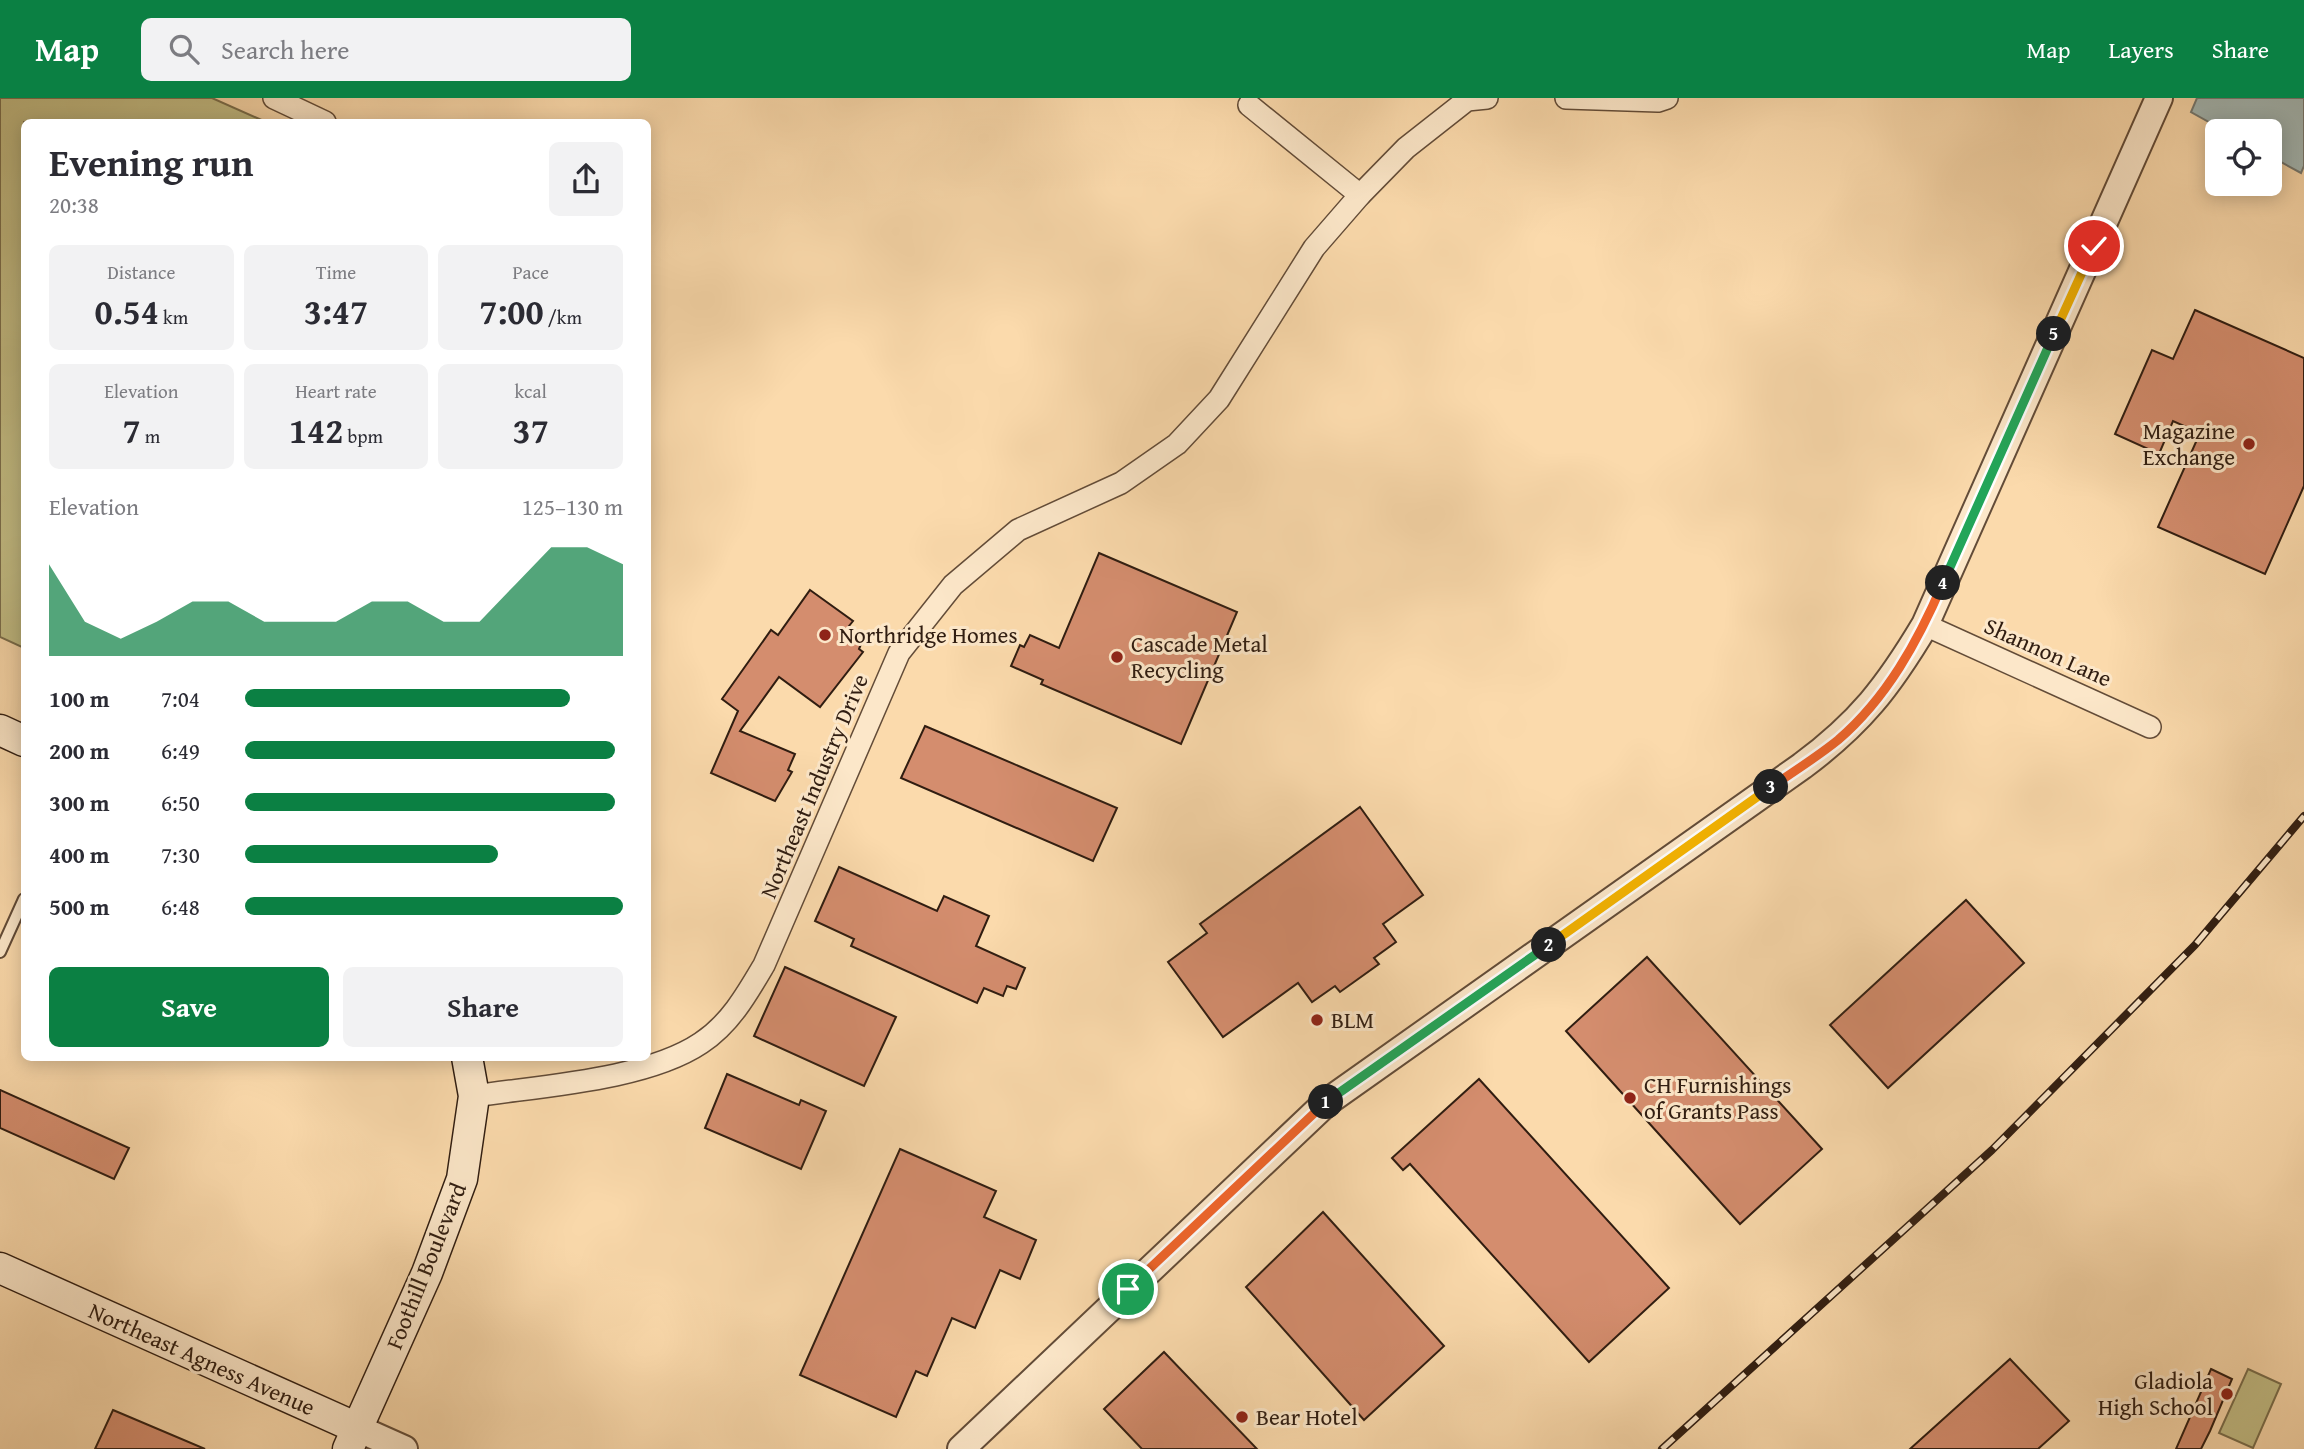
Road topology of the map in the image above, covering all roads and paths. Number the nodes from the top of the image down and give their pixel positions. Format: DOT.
graph roads {
  1 [pos="274,98"];
  2 [pos="1487,98"];
  3 [pos="1566,98"];
  4 [pos="1667,98"];
  5 [pos="2159,98"];
  6 [pos="1248,105"];
  7 [pos="319,119"];
  8 [pos="1360,195"];
  9 [pos="1925,625"];
  10 [pos="2150,727"];
  11 [pos="0,730"];
  12 [pos="21,740"];
  13 [pos="21,906"];
  14 [pos="0,952"];
  15 [pos="468,1061"];
  16 [pos="474,1096"];
  17 [pos="0,1268"];
  18 [pos="353,1439"];
  19 [pos="404,1449"];
  20 [pos="961,1449"];
  1 -- 7 [label="street"];
  2 -- 8 [label="street, Northeast Industry Drive"];
  3 -- 4 [label="street"];
  5 -- 9 [label="street"];
  6 -- 8 [label="street"];
  8 -- 16 [label="street, Northeast Industry Drive"];
  9 -- 10 [label="street, Shannon Lane"];
  9 -- 20 [label="street"];
  11 -- 12 [label="main road"];
  13 -- 14 [label="lane"];
  15 -- 16 [label="main road, Foothill Boulevard"];
  16 -- 18 [label="main road, Foothill Boulevard"];
  17 -- 18 [label="main road, Northeast Agness Avenue"];
  18 -- 19 [label="street, Northeast Agness Avenue"];
}
